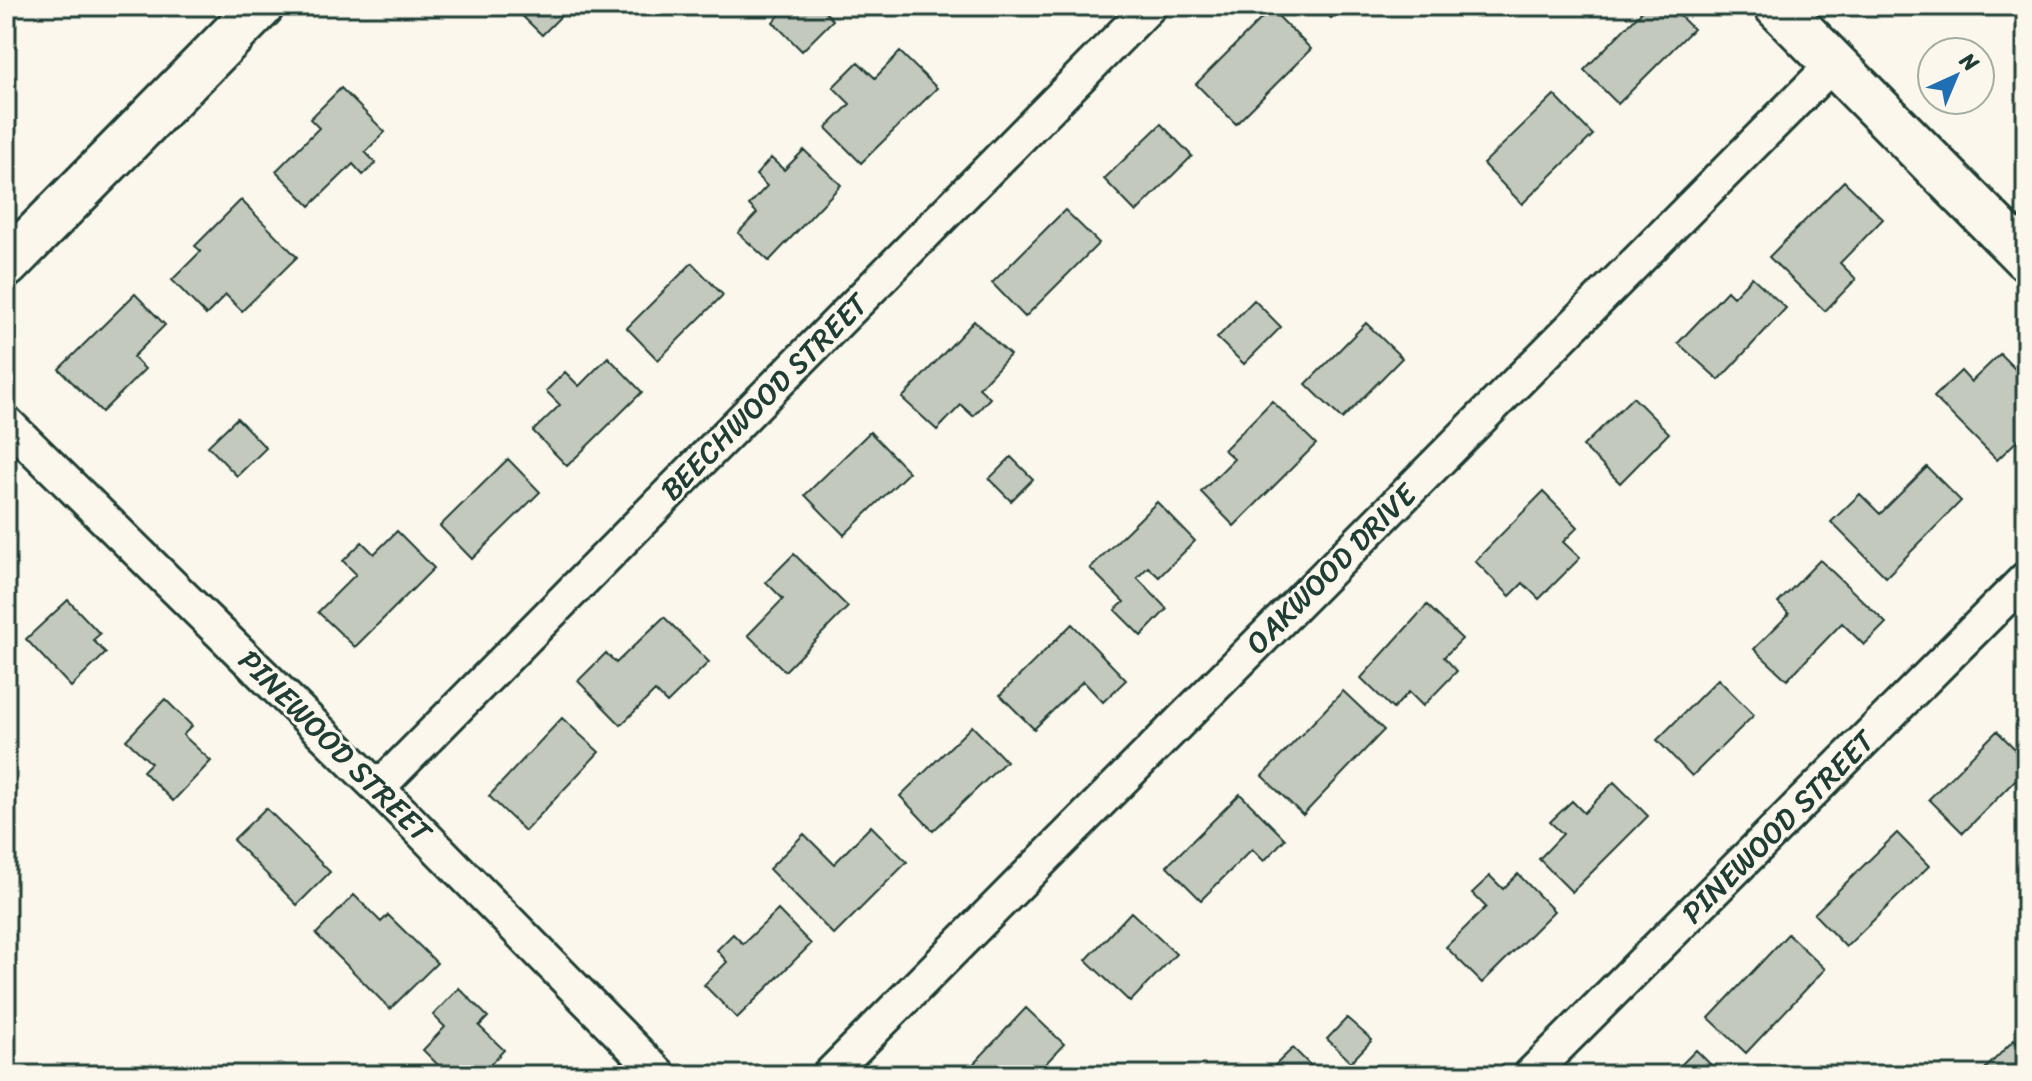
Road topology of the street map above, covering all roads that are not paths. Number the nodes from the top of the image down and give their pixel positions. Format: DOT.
graph roads {
  1 [pos="261,6"];
  2 [pos="1150,6"];
  3 [pos="1777,6"];
  4 [pos="1833,64"];
  5 [pos="2026,258"];
  6 [pos="6,265"];
  7 [pos="6,422"];
  8 [pos="2026,578"];
  9 [pos="378,788"];
  10 [pos="660,1075"];
  11 [pos="829,1075"];
  12 [pos="1530,1075"];
  1 -- 6 [label="main road"];
  2 -- 9 [label="street, BEECHWOOD STREET"];
  3 -- 4 [label="main road"];
  4 -- 5 [label="main road"];
  4 -- 11 [label="street, OAKWOOD DRIVE"];
  7 -- 9 [label="street, PINEWOOD STREET"];
  8 -- 12 [label="street, PINEWOOD STREET"];
  9 -- 10 [label="street, PINEWOOD STREET"];
}
